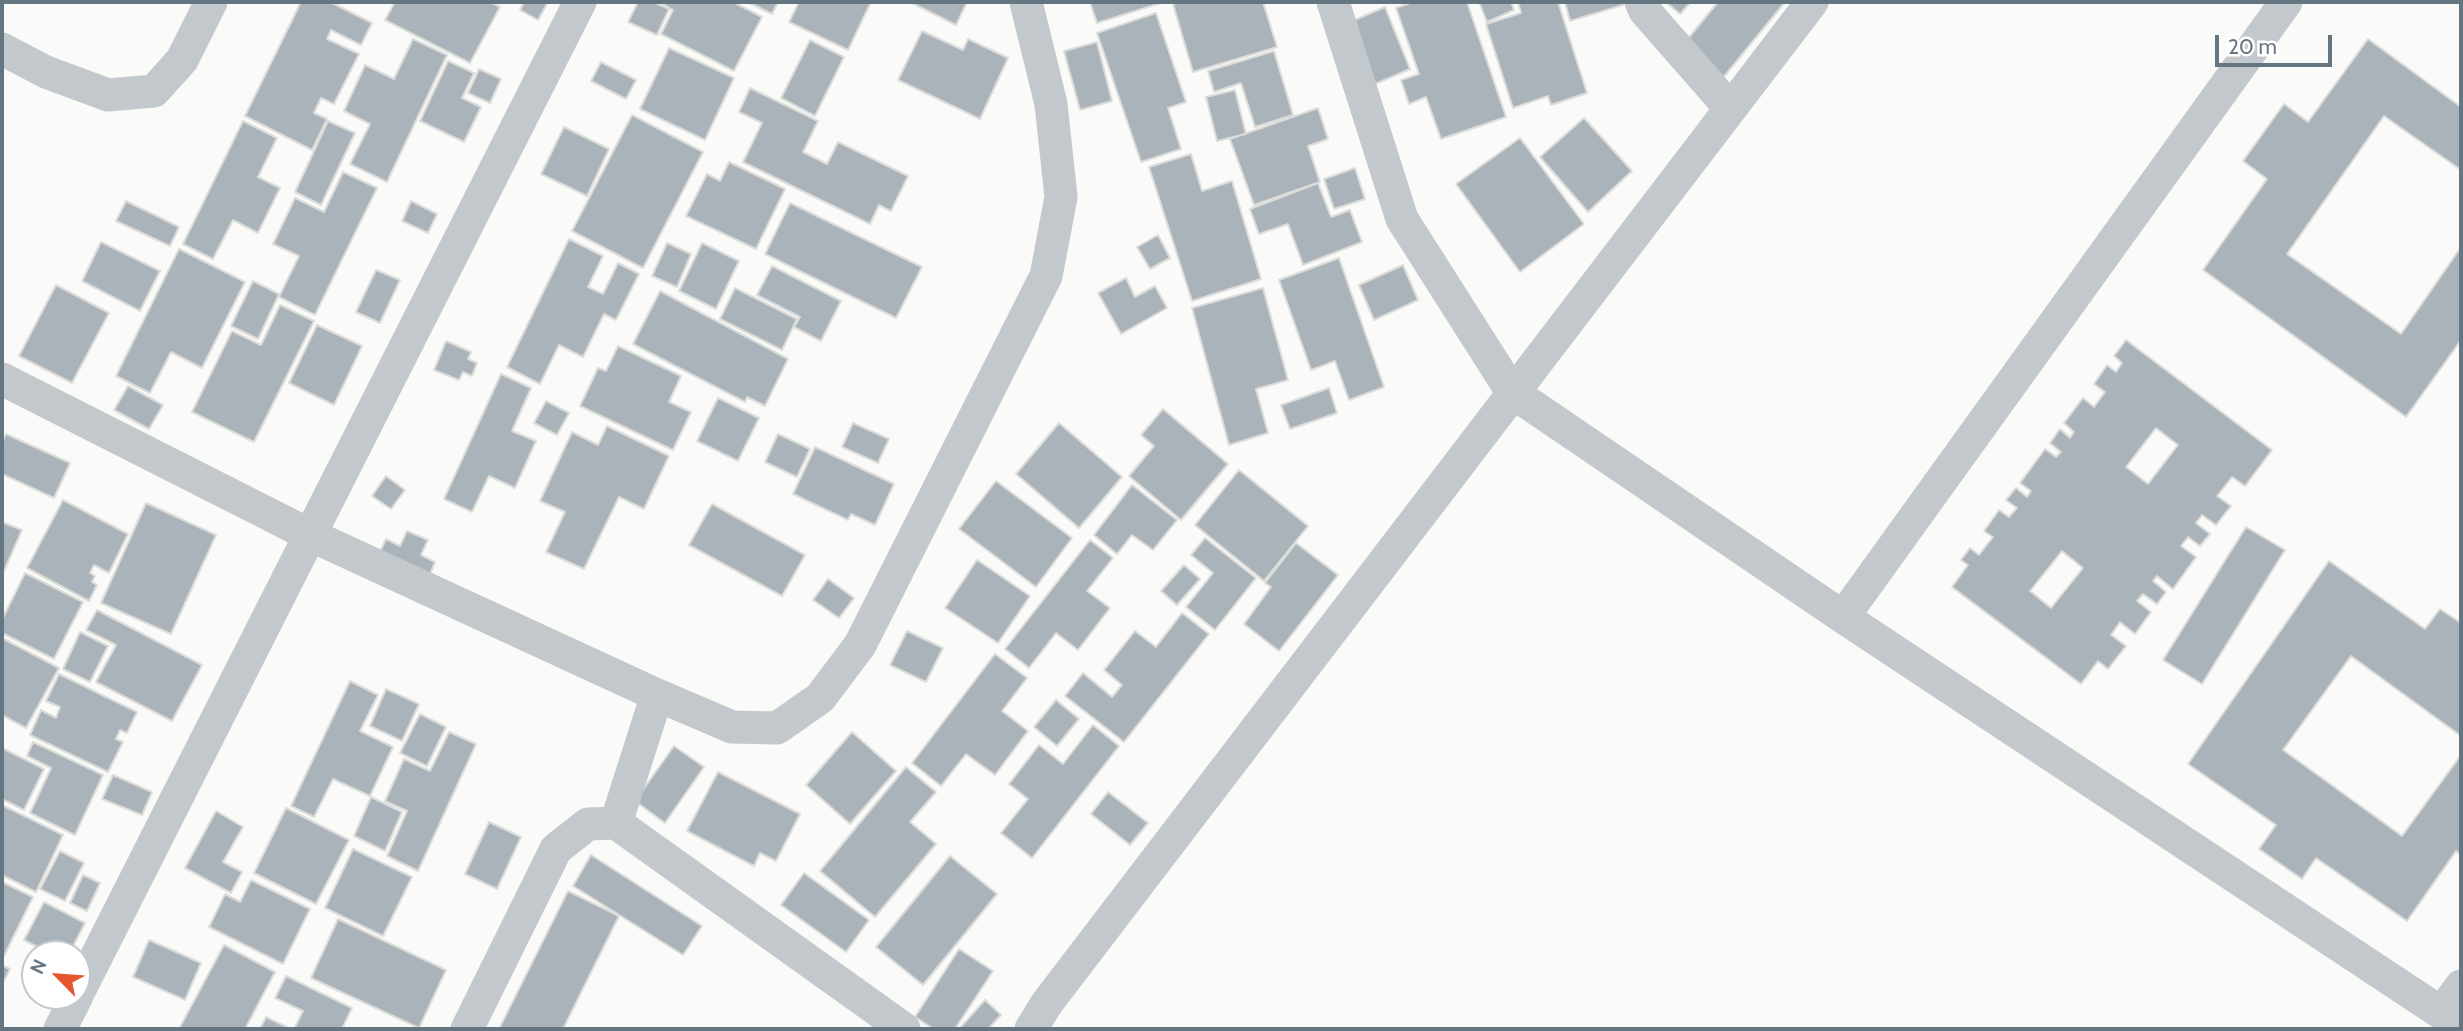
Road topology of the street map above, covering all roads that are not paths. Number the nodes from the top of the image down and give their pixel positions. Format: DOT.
graph roads {
  1 [pos="211,2"];
  2 [pos="580,2"];
  3 [pos="1026,2"];
  4 [pos="1333,2"];
  5 [pos="1641,2"];
  6 [pos="1812,2"];
  7 [pos="2286,2"];
  8 [pos="2,49"];
  9 [pos="1730,108"];
  10 [pos="2,380"];
  11 [pos="1512,393"];
  12 [pos="308,534"];
  13 [pos="1843,617"];
  14 [pos="657,695"];
  15 [pos="616,823"];
  16 [pos="91,968"];
  17 [pos="2461,986"];
  18 [pos="70,1010"];
  19 [pos="2451,1019"];
  20 [pos="60,1029"];
  21 [pos="467,1029"];
  22 [pos="904,1029"];
  23 [pos="1031,1029"];
  1 -- 8 [label="street"];
  2 -- 12 [label="street"];
  3 -- 14 [label="street"];
  4 -- 11 [label="street"];
  5 -- 9 [label="street"];
  6 -- 9 [label="street"];
  7 -- 13 [label="street"];
  9 -- 11 [label="street"];
  10 -- 12 [label="street"];
  11 -- 13 [label="street"];
  11 -- 23 [label="street"];
  12 -- 14 [label="street"];
  12 -- 16 [label="street"];
  13 -- 19 [label="street"];
  14 -- 15 [label="street"];
  15 -- 21 [label="street"];
  15 -- 22 [label="street"];
  17 -- 19 [label="street"];
  18 -- 20 [label="street"];
}
